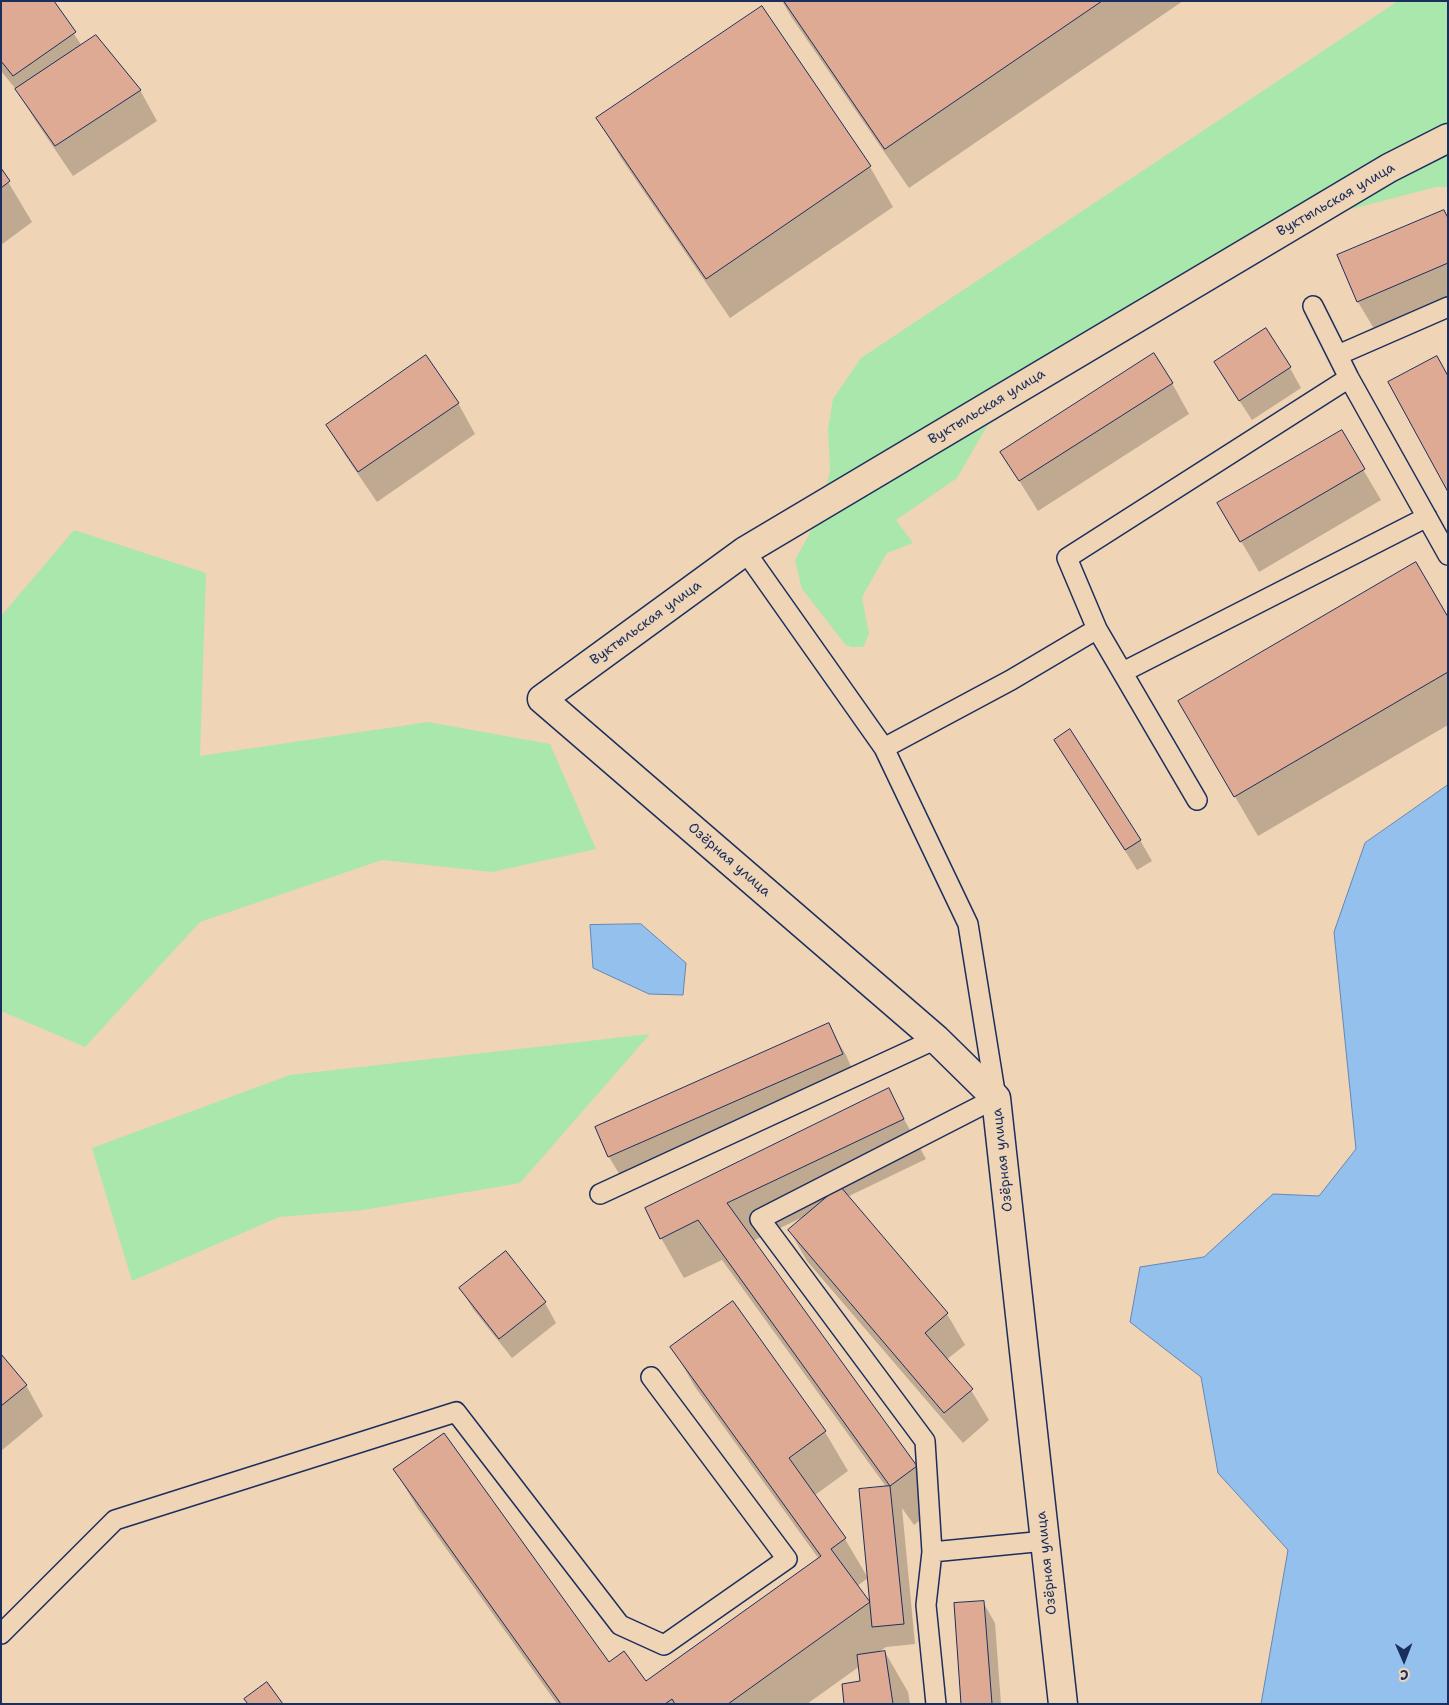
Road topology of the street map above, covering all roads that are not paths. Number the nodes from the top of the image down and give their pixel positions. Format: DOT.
graph roads {
  1 [pos="1448,138"];
  2 [pos="1313,306"];
  3 [pos="1448,307"];
  4 [pos="1338,355"];
  5 [pos="1349,378"];
  6 [pos="1427,517"];
  7 [pos="745,551"];
  8 [pos="1448,555"];
  9 [pos="1097,629"];
  10 [pos="1123,672"];
  11 [pos="542,699"];
  12 [pos="884,748"];
  13 [pos="1197,800"];
  14 [pos="936,1039"];
  15 [pos="996,1098"];
  16 [pos="600,1194"];
  17 [pos="651,1377"];
  18 [pos="1045,1541"];
  19 [pos="932,1552"];
  20 [pos="1,1634"];
  21 [pos="936,1704"];
  22 [pos="1063,1704"];
  1 -- 7 [label="street, Вуктыльская улица"];
  2 -- 4 [label="lane"];
  3 -- 4 [label="lane"];
  4 -- 5 [label="lane"];
  5 -- 6 [label="lane"];
  5 -- 9 [label="lane"];
  6 -- 8 [label="lane"];
  6 -- 10 [label="lane"];
  7 -- 11 [label="street, Вуктыльская улица"];
  7 -- 12 [label="lane"];
  9 -- 10 [label="lane"];
  9 -- 12 [label="lane"];
  10 -- 13 [label="lane"];
  11 -- 14 [label="street, Озёрная улица"];
  12 -- 15 [label="lane"];
  14 -- 15 [label="street, Озёрная улица"];
  14 -- 16 [label="lane"];
  15 -- 18 [label="street, Озёрная улица"];
  15 -- 19 [label="lane"];
  17 -- 20 [label="lane"];
  18 -- 19 [label="lane"];
  18 -- 22 [label="street, Озёрная улица"];
  19 -- 21 [label="lane"];
}
